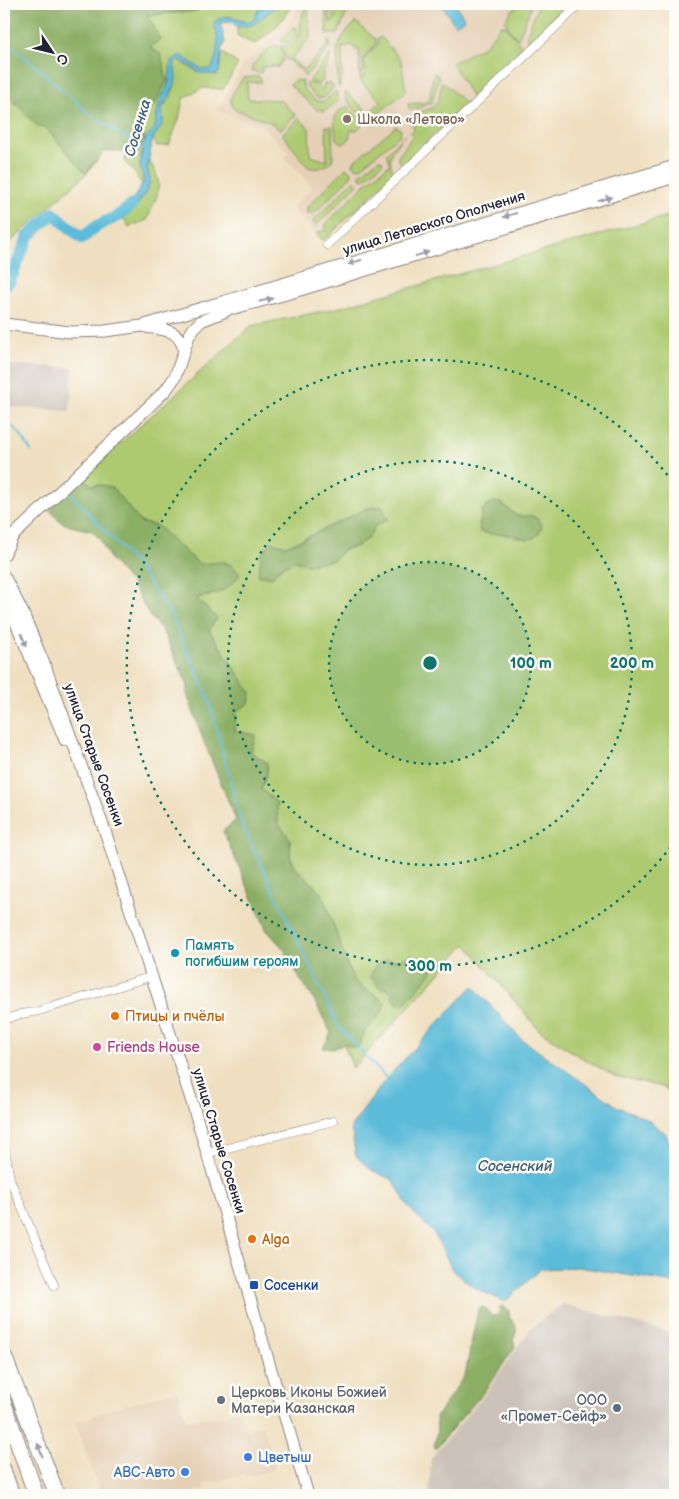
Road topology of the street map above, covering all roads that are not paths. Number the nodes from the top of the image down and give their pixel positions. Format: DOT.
graph roads {
  1 [pos="580,4"];
  2 [pos="675,159"];
  3 [pos="675,166"];
  4 [pos="675,177"];
  5 [pos="637,178"];
  6 [pos="675,181"];
  7 [pos="656,183"];
  8 [pos="327,245"];
  9 [pos="200,308"];
  10 [pos="235,308"];
  11 [pos="4,324"];
  12 [pos="142,326"];
  13 [pos="184,352"];
  14 [pos="8,539"];
  15 [pos="4,555"];
  16 [pos="4,568"];
  17 [pos="5,578"];
  18 [pos="4,594"];
  19 [pos="150,977"];
  20 [pos="4,1020"];
  21 [pos="333,1120"];
  22 [pos="4,1144"];
  23 [pos="208,1154"];
  24 [pos="54,1285"];
  25 [pos="4,1356"];
  26 [pos="4,1404"];
  27 [pos="4,1467"];
  28 [pos="14,1495"];
  29 [pos="36,1495"];
  30 [pos="57,1495"];
  31 [pos="302,1495"];
  32 [pos="308,1495"];
  1 -- 8 [label="street"];
  2 -- 5 [label="main road"];
  3 -- 5 [label="main road, улица Летовского Ополчения"];
  4 -- 7 [label="main road, улица Летовского Ополчения"];
  5 -- 9 [label="main road, улица Летовского Ополчения, one-way"];
  6 -- 7 [label="main road"];
  10 -- 7 [label="main road, улица Летовского Ополчения, one-way"];
  9 -- 10 [label="main road, улица Летовского Ополчения"];
  9 -- 12 [label="main road, улица Летовского Ополчения"];
  10 -- 13 [label="main road"];
  11 -- 12 [label="main road, улица Летовского Ополчения"];
  12 -- 13 [label="main road"];
  13 -- 14 [label="main road"];
  14 -- 15 [label="main road"];
  16 -- 17 [label="main road, улица Старые Сосенки"];
  17 -- 19 [label="main road, улица Старые Сосенки"];
  18 -- 19 [label="main road, улица Старые Сосенки, one-way"];
  19 -- 20 [label="street"];
  19 -- 23 [label="main road, улица Старые Сосенки"];
  19 -- 31 [label="main road, улица Старые Сосенки"];
  21 -- 23 [label="street"];
  22 -- 24 [label="street"];
  23 -- 32 [label="main road, улица Старые Сосенки"];
  30 -- 25 [label="highway, one-way"];
  26 -- 29 [label="highway"];
  27 -- 28 [label="main road"];
}
